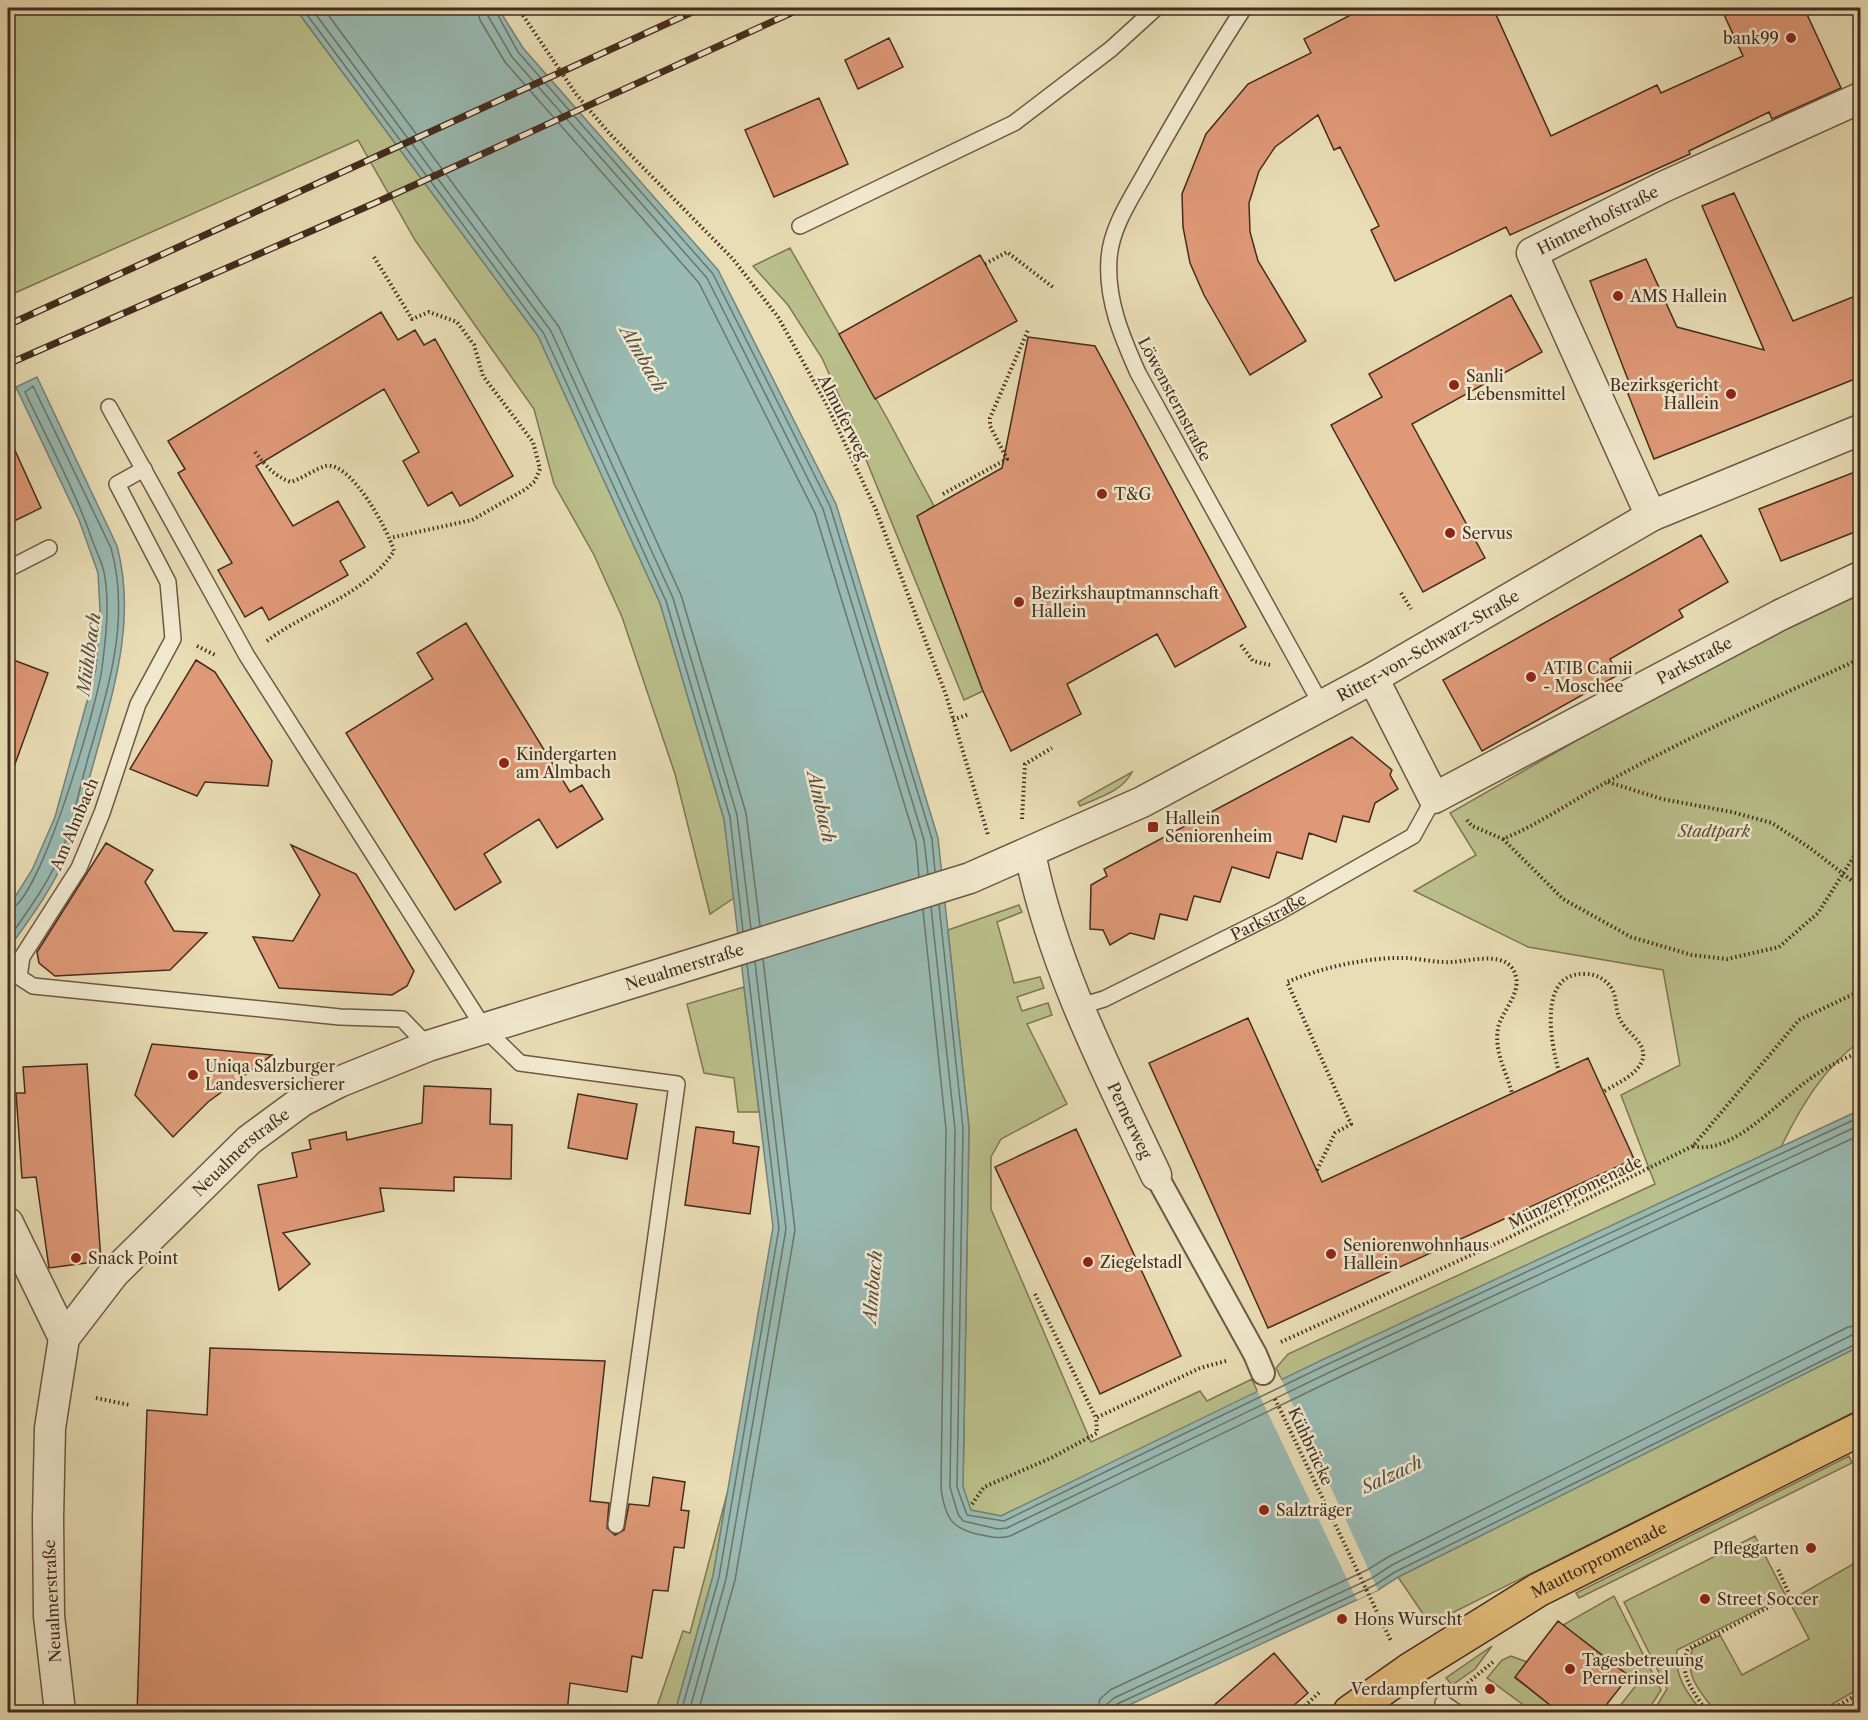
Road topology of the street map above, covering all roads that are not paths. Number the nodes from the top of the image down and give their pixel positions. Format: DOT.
graph roads {
  1 [pos="1156,8"];
  2 [pos="1244,8"];
  3 [pos="1860,98"];
  4 [pos="800,226"];
  5 [pos="109,406"];
  6 [pos="1860,430"];
  7 [pos="144,469"];
  8 [pos="1651,516"];
  9 [pos="49,548"];
  10 [pos="8,569"];
  11 [pos="1860,577"];
  12 [pos="1373,678"];
  13 [pos="1321,704"];
  14 [pos="1442,794"];
  15 [pos="1027,839"];
  16 [pos="997,867"];
  17 [pos="1077,1007"];
  18 [pos="484,1028"];
  19 [pos="428,1046"];
  20 [pos="1156,1175"];
  21 [pos="8,1223"];
  22 [pos="64,1338"];
  23 [pos="1259,1364"];
  24 [pos="1860,1430"];
  25 [pos="616,1525"];
  26 [pos="60,1713"];
  27 [pos="1350,1713"];
  1 -- 4 [label="lane"];
  2 -- 13 [label="lane, Löwensternstraße"];
  3 -- 8 [label="street, Hintnerhofstraße"];
  5 -- 7 [label="lane"];
  6 -- 8 [label="street, Ritter-von-Schwarz-Straße"];
  7 -- 18 [label="lane"];
  7 -- 19 [label="lane, Am Almbach"];
  8 -- 12 [label="street, Ritter-von-Schwarz-Straße"];
  9 -- 10 [label="lane"];
  11 -- 14 [label="street, Parkstraße"];
  12 -- 13 [label="street, Ritter-von-Schwarz-Straße"];
  12 -- 14 [label="street"];
  13 -- 15 [label="street, Ritter-von-Schwarz-Straße"];
  14 -- 17 [label="lane, Parkstraße"];
  15 -- 16 [label="street, Ritter-von-Schwarz-Straße"];
  15 -- 17 [label="street, Pernerweg"];
  16 -- 18 [label="street, Neualmerstraße"];
  17 -- 20 [label="street, Pernerweg"];
  18 -- 19 [label="street, Neualmerstraße"];
  18 -- 25 [label="lane"];
  19 -- 22 [label="street, Neualmerstraße"];
  20 -- 23 [label="street, Pernerweg"];
  21 -- 22 [label="street"];
  22 -- 26 [label="street, Neualmerstraße"];
  24 -- 27 [label="main road, Mauttorpromenade"];
}
